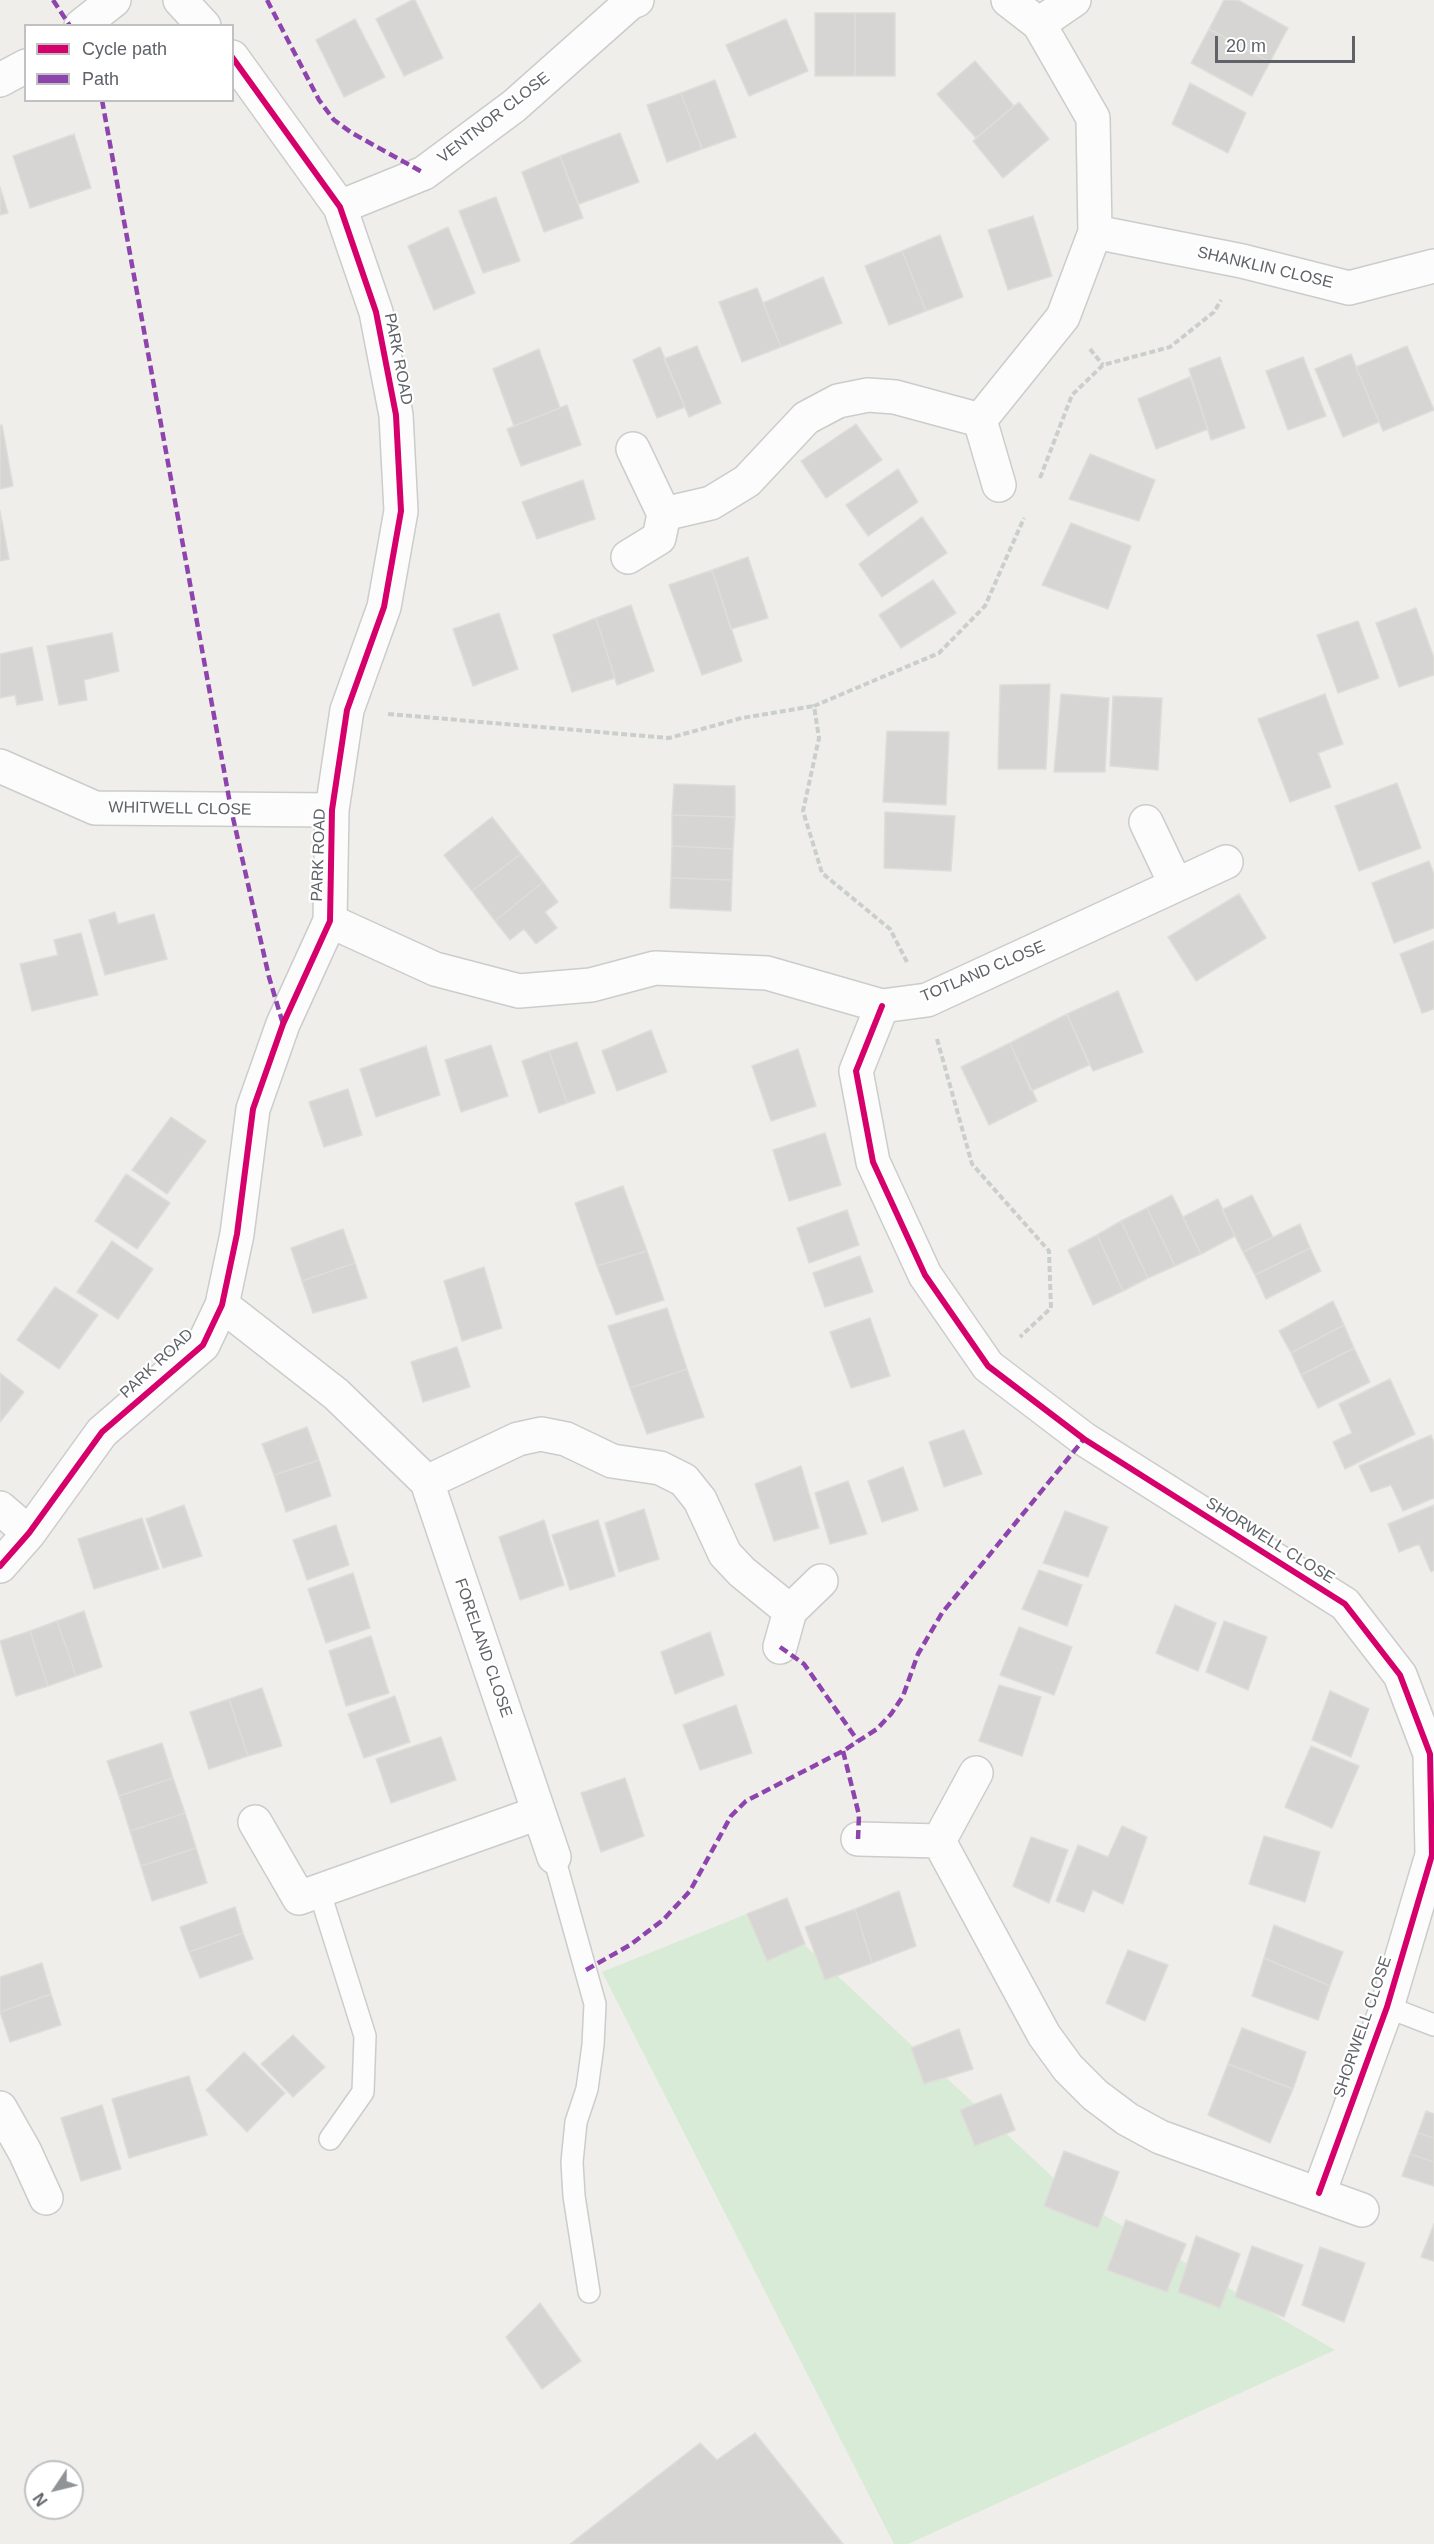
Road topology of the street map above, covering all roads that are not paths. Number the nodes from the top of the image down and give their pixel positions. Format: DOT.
graph roads {
  1 [pos="114,0"];
  2 [pos="180,0"];
  3 [pos="1008,0"];
  4 [pos="1074,0"];
  5 [pos="632,1"];
  6 [pos="84,24"];
  7 [pos="202,24"];
  8 [pos="1039,24"];
  9 [pos="234,60"];
  10 [pos="24,67"];
  11 [pos="0,80"];
  12 [pos="340,207"];
  13 [pos="1095,232"];
  14 [pos="1434,266"];
  15 [pos="980,420"];
  16 [pos="633,449"];
  17 [pos="999,485"];
  18 [pos="664,514"];
  19 [pos="628,556"];
  20 [pos="0,766"];
  21 [pos="332,810"];
  22 [pos="1146,822"];
  23 [pos="1226,862"];
  24 [pos="1176,885"];
  25 [pos="330,921"];
  26 [pos="882,1006"];
  27 [pos="222,1305"];
  28 [pos="427,1482"];
  29 [pos="0,1508"];
  30 [pos="29,1533"];
  31 [pos="0,1566"];
  32 [pos="820,1581"];
  33 [pos="790,1611"];
  34 [pos="780,1647"];
  35 [pos="976,1773"];
  36 [pos="538,1813"];
  37 [pos="255,1822"];
  38 [pos="858,1839"];
  39 [pos="939,1841"];
  40 [pos="554,1857"];
  41 [pos="319,1890"];
  42 [pos="1387,2007"];
  43 [pos="1434,2025"];
  44 [pos="0,2108"];
  45 [pos="330,2139"];
  46 [pos="12,2159"];
  47 [pos="1319,2193"];
  48 [pos="46,2198"];
  49 [pos="1362,2210"];
  50 [pos="589,2292"];
  1 -- 6 [label="street"];
  2 -- 7 [label="street"];
  3 -- 8 [label="street"];
  4 -- 8 [label="street"];
  5 -- 12 [label="street, VENTNOR CLOSE"];
  8 -- 13 [label="street"];
  9 -- 12 [label="street, PARK ROAD"];
  10 -- 11 [label="street"];
  12 -- 21 [label="street, PARK ROAD"];
  13 -- 14 [label="street, SHANKLIN CLOSE"];
  13 -- 15 [label="street"];
  15 -- 17 [label="street"];
  15 -- 18 [label="street"];
  16 -- 18 [label="street"];
  18 -- 19 [label="street"];
  20 -- 21 [label="street, WHITWELL CLOSE"];
  21 -- 25 [label="street, PARK ROAD"];
  22 -- 24 [label="street"];
  23 -- 24 [label="street, TOTLAND CLOSE"];
  24 -- 26 [label="street, TOTLAND CLOSE"];
  25 -- 26 [label="street, TOTLAND CLOSE"];
  25 -- 27 [label="street, PARK ROAD"];
  26 -- 42 [label="street, SHORWELL CLOSE"];
  27 -- 28 [label="street, FORELAND CLOSE"];
  27 -- 30 [label="street, PARK ROAD"];
  28 -- 33 [label="street"];
  28 -- 36 [label="street, FORELAND CLOSE"];
  29 -- 30 [label="street"];
  30 -- 31 [label="street, PARK ROAD"];
  32 -- 33 [label="street"];
  33 -- 34 [label="street"];
  35 -- 39 [label="street"];
  36 -- 40 [label="street, FORELAND CLOSE"];
  36 -- 41 [label="street"];
  37 -- 41 [label="street"];
  38 -- 39 [label="street"];
  39 -- 47 [label="street"];
  40 -- 50 [label="lane"];
  41 -- 45 [label="lane"];
  42 -- 43 [label="lane"];
  42 -- 47 [label="street, SHORWELL CLOSE"];
  44 -- 46 [label="street"];
  46 -- 48 [label="street"];
  47 -- 49 [label="street"];
}
